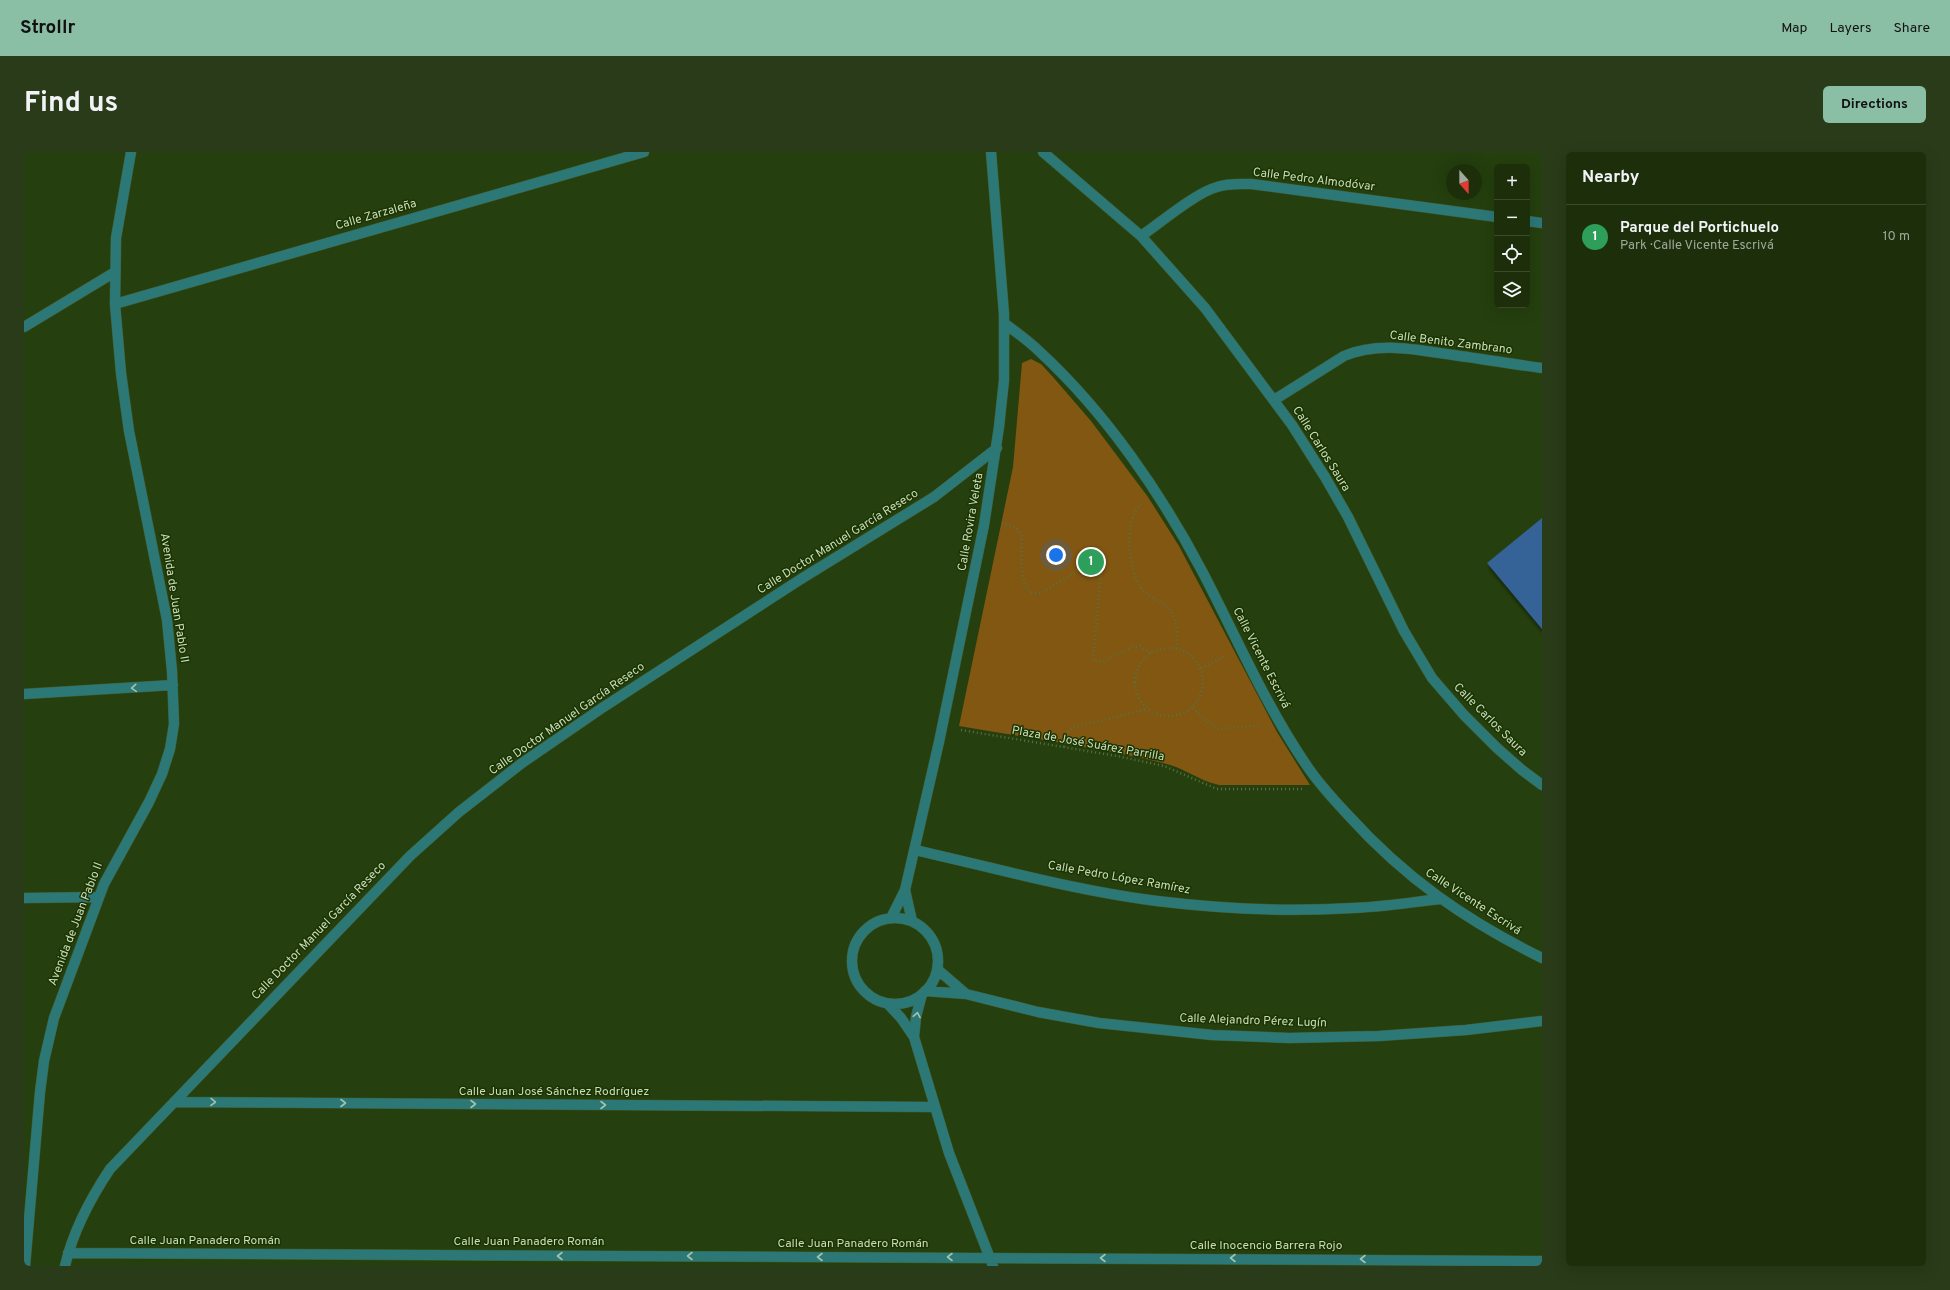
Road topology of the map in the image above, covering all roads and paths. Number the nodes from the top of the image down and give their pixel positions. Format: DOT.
graph roads {
  1 [pos="131,152"];
  2 [pos="644,152"];
  3 [pos="991,152"];
  4 [pos="1043,152"];
  5 [pos="1494,217"];
  6 [pos="1530,221"];
  7 [pos="1542,223"];
  8 [pos="1141,236"];
  9 [pos="115,272"];
  10 [pos="115,304"];
  11 [pos="1004,323"];
  12 [pos="24,327"];
  13 [pos="1542,368"];
  14 [pos="1274,400"];
  15 [pos="997,448"];
  16 [pos="1156,492"];
  17 [pos="985,519"];
  18 [pos="1178,648"];
  19 [pos="1241,648"];
  20 [pos="1151,653"];
  21 [pos="1201,668"];
  22 [pos="173,685"];
  23 [pos="24,694"];
  24 [pos="1193,708"];
  25 [pos="1148,709"];
  26 [pos="1278,718"];
  27 [pos="942,727"];
  28 [pos="1064,748"];
  29 [pos="1542,784"];
  30 [pos="1324,789"];
  31 [pos="915,850"];
  32 [pos="906,890"];
  33 [pos="99,896"];
  34 [pos="24,898"];
  35 [pos="1441,899"];
  36 [pos="891,918"];
  37 [pos="912,921"];
  38 [pos="1542,958"];
  39 [pos="937,969"];
  40 [pos="924,993"];
  41 [pos="966,994"];
  42 [pos="888,1004"];
  43 [pos="1542,1021"];
  44 [pos="914,1036"];
  45 [pos="174,1102"];
  46 [pos="934,1108"];
  47 [pos="68,1253"];
  48 [pos="1542,1260"];
  49 [pos="991,1262"];
  50 [pos="25,1266"];
  51 [pos="65,1266"];
  1 -- 9 [label="street, Avenida de Juan Pablo II"];
  2 -- 10 [label="street, Calle Zarzaleña"];
  3 -- 11 [label="street, Calle Rovira Veleta"];
  4 -- 8 [label="street, Calle Carlos Saura"];
  5 -- 8 [label="street, Calle Pedro Almodóvar"];
  6 -- 7 [label="street"];
  8 -- 14 [label="street, Calle Carlos Saura"];
  9 -- 10 [label="street, Avenida de Juan Pablo II"];
  9 -- 12 [label="street"];
  10 -- 22 [label="street, Avenida de Juan Pablo II"];
  11 -- 15 [label="street, Calle Rovira Veleta"];
  11 -- 16 [label="street, Calle Vicente Escrivá"];
  13 -- 14 [label="street, Calle Benito Zambrano"];
  14 -- 29 [label="street, Calle Carlos Saura"];
  15 -- 17 [label="street, Calle Rovira Veleta"];
  15 -- 45 [label="street, Calle Doctor Manuel García Reseco"];
  16 -- 18 [label="path"];
  16 -- 19 [label="street, Calle Vicente Escrivá"];
  17 -- 20 [label="path"];
  17 -- 27 [label="street, Calle Rovira Veleta"];
  18 -- 20 [label="path"];
  18 -- 21 [label="path"];
  19 -- 21 [label="path"];
  19 -- 26 [label="street, Calle Vicente Escrivá"];
  20 -- 25 [label="path"];
  21 -- 24 [label="path"];
  22 -- 23 [label="street, one-way"];
  22 -- 33 [label="street, Avenida de Juan Pablo II"];
  24 -- 25 [label="path"];
  24 -- 26 [label="path"];
  25 -- 28 [label="path"];
  26 -- 30 [label="street, Calle Vicente Escrivá"];
  27 -- 28 [label="path, Plaza de José Suárez Parrilla"];
  27 -- 31 [label="street, Calle Rovira Veleta"];
  28 -- 30 [label="path, Plaza de José Suárez Parrilla"];
  30 -- 35 [label="street, Calle Vicente Escrivá"];
  31 -- 32 [label="street, Calle Rovira Veleta"];
  31 -- 35 [label="street, Calle Pedro López Ramírez"];
  32 -- 36 [label="street, Calle Rovira Veleta"];
  32 -- 37 [label="street, Calle Rovira Veleta"];
  33 -- 34 [label="street"];
  33 -- 50 [label="street, Avenida de Juan Pablo II"];
  35 -- 38 [label="street, Calle Vicente Escrivá"];
  36 -- 37 [label="street"];
  36 -- 42 [label="street"];
  37 -- 39 [label="street"];
  39 -- 40 [label="street"];
  39 -- 41 [label="street, Calle Alejandro Pérez Lugín"];
  40 -- 41 [label="street, Calle Alejandro Pérez Lugín"];
  40 -- 42 [label="street"];
  44 -- 40 [label="street, one-way"];
  41 -- 43 [label="street, Calle Alejandro Pérez Lugín"];
  42 -- 44 [label="street"];
  44 -- 46 [label="street"];
  45 -- 46 [label="street, Calle Juan José Sánchez Rodríguez, one-way"];
  45 -- 47 [label="street, Calle Doctor Manuel García Reseco"];
  46 -- 49 [label="street"];
  49 -- 47 [label="street, Calle Juan Panadero Román, one-way"];
  47 -- 51 [label="street, Calle Doctor Manuel García Reseco"];
  48 -- 49 [label="street, Calle Inocencio Barrera Rojo, one-way"];
}
